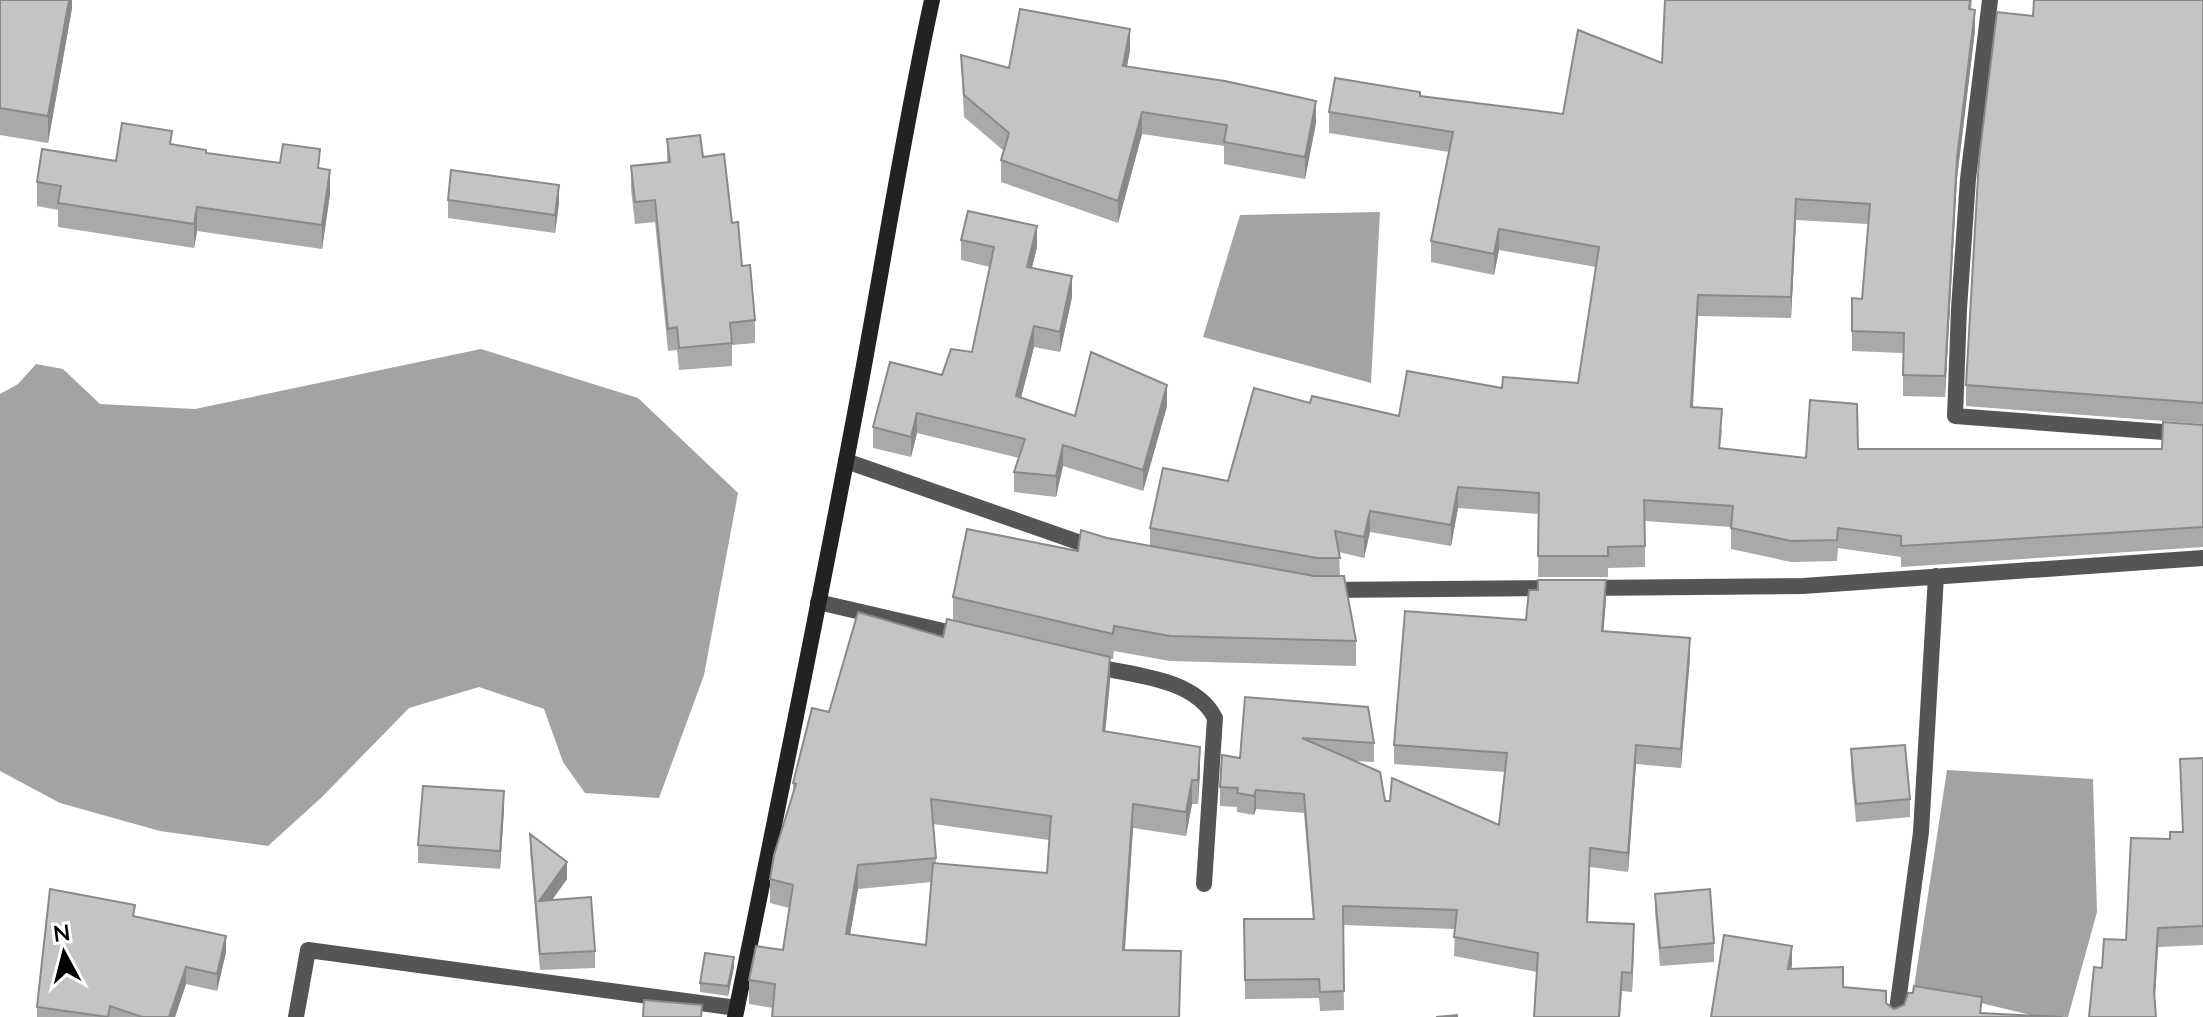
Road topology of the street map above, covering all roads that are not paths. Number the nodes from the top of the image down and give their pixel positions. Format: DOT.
graph roads {
  1 [pos="932,0"];
  2 [pos="1990,0"];
  3 [pos="2203,435"];
  4 [pos="846,461"];
  5 [pos="1109,552"];
  6 [pos="2203,558"];
  7 [pos="1936,576"];
  8 [pos="1301,588"];
  9 [pos="818,602"];
  10 [pos="984,640"];
  11 [pos="1074,661"];
  12 [pos="1204,884"];
  13 [pos="736,1013"];
  14 [pos="296,1017"];
  15 [pos="1896,1017"];
  1 -- 4 [label="street"];
  2 -- 3 [label="street"];
  4 -- 5 [label="street"];
  4 -- 9 [label="street"];
  6 -- 7 [label="street"];
  7 -- 8 [label="street"];
  7 -- 15 [label="street"];
  9 -- 10 [label="street"];
  9 -- 13 [label="street"];
  11 -- 12 [label="street"];
  13 -- 14 [label="street"];
}
